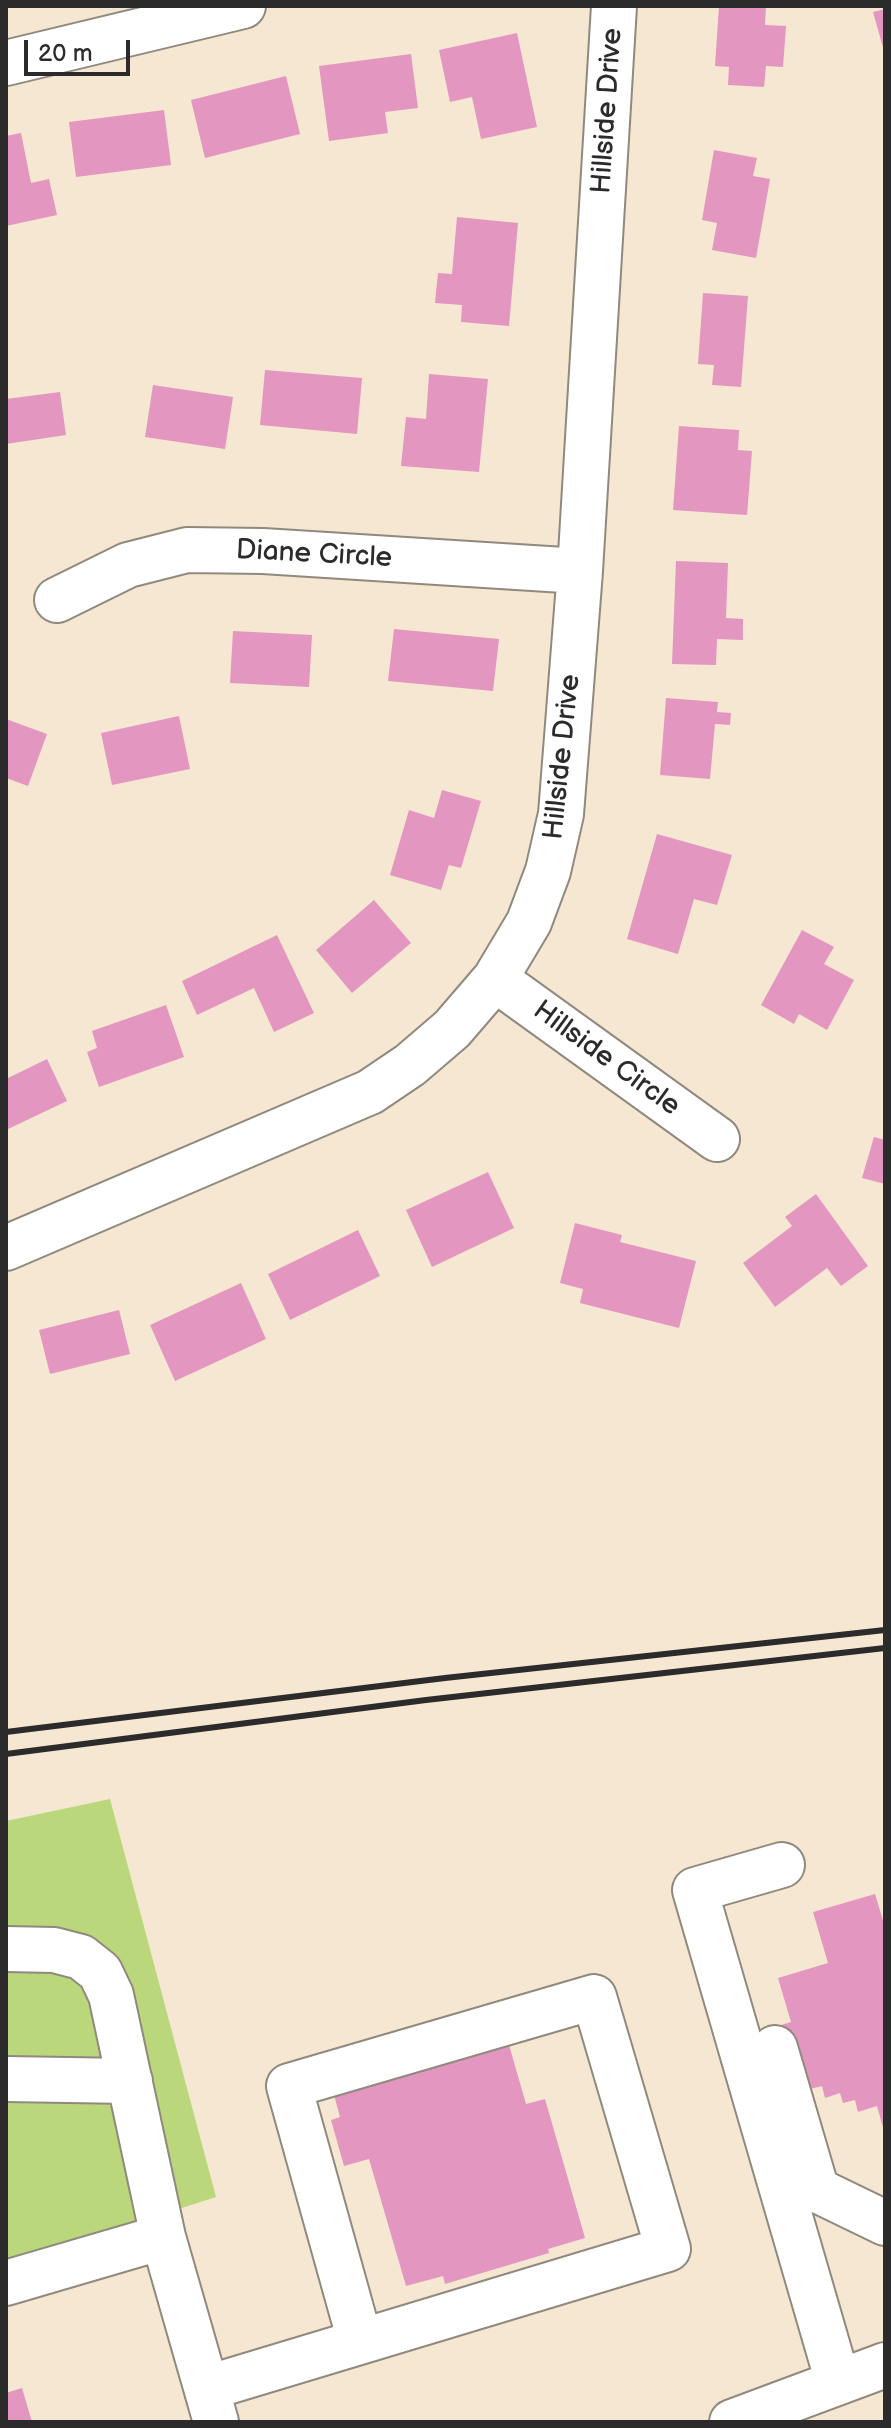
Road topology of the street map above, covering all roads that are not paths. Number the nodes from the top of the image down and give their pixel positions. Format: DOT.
graph roads {
  1 [pos="243,6"];
  2 [pos="614,6"];
  3 [pos="6,63"];
  4 [pos="580,571"];
  5 [pos="57,600"];
  6 [pos="495,979"];
  7 [pos="717,1139"];
  8 [pos="6,1248"];
  9 [pos="782,1865"];
  10 [pos="6,1949"];
  11 [pos="728,2008"];
  12 [pos="6,2079"];
  13 [pos="130,2081"];
  14 [pos="775,2169"];
  15 [pos="817,2191"];
  16 [pos="885,2223"];
  17 [pos="163,2237"];
  18 [pos="6,2283"];
  19 [pos="360,2341"];
  20 [pos="885,2365"];
  21 [pos="838,2382"];
  22 [pos="212,2405"];
  23 [pos="732,2422"];
  1 -- 3 [label="street"];
  2 -- 4 [label="street, Hillside Drive"];
  4 -- 5 [label="street, Diane Circle"];
  4 -- 6 [label="street, Hillside Drive"];
  6 -- 7 [label="street, Hillside Circle"];
  6 -- 8 [label="street, Hillside Drive"];
  9 -- 11 [label="street"];
  10 -- 13 [label="street"];
  11 -- 14 [label="street"];
  11 -- 15 [label="street"];
  12 -- 13 [label="street"];
  13 -- 17 [label="street"];
  14 -- 15 [label="street"];
  14 -- 21 [label="street"];
  15 -- 16 [label="street"];
  17 -- 18 [label="street"];
  17 -- 22 [label="street"];
  19 -- 19 [label="street"];
  19 -- 22 [label="street"];
  20 -- 21 [label="street"];
  21 -- 23 [label="street"];
}
